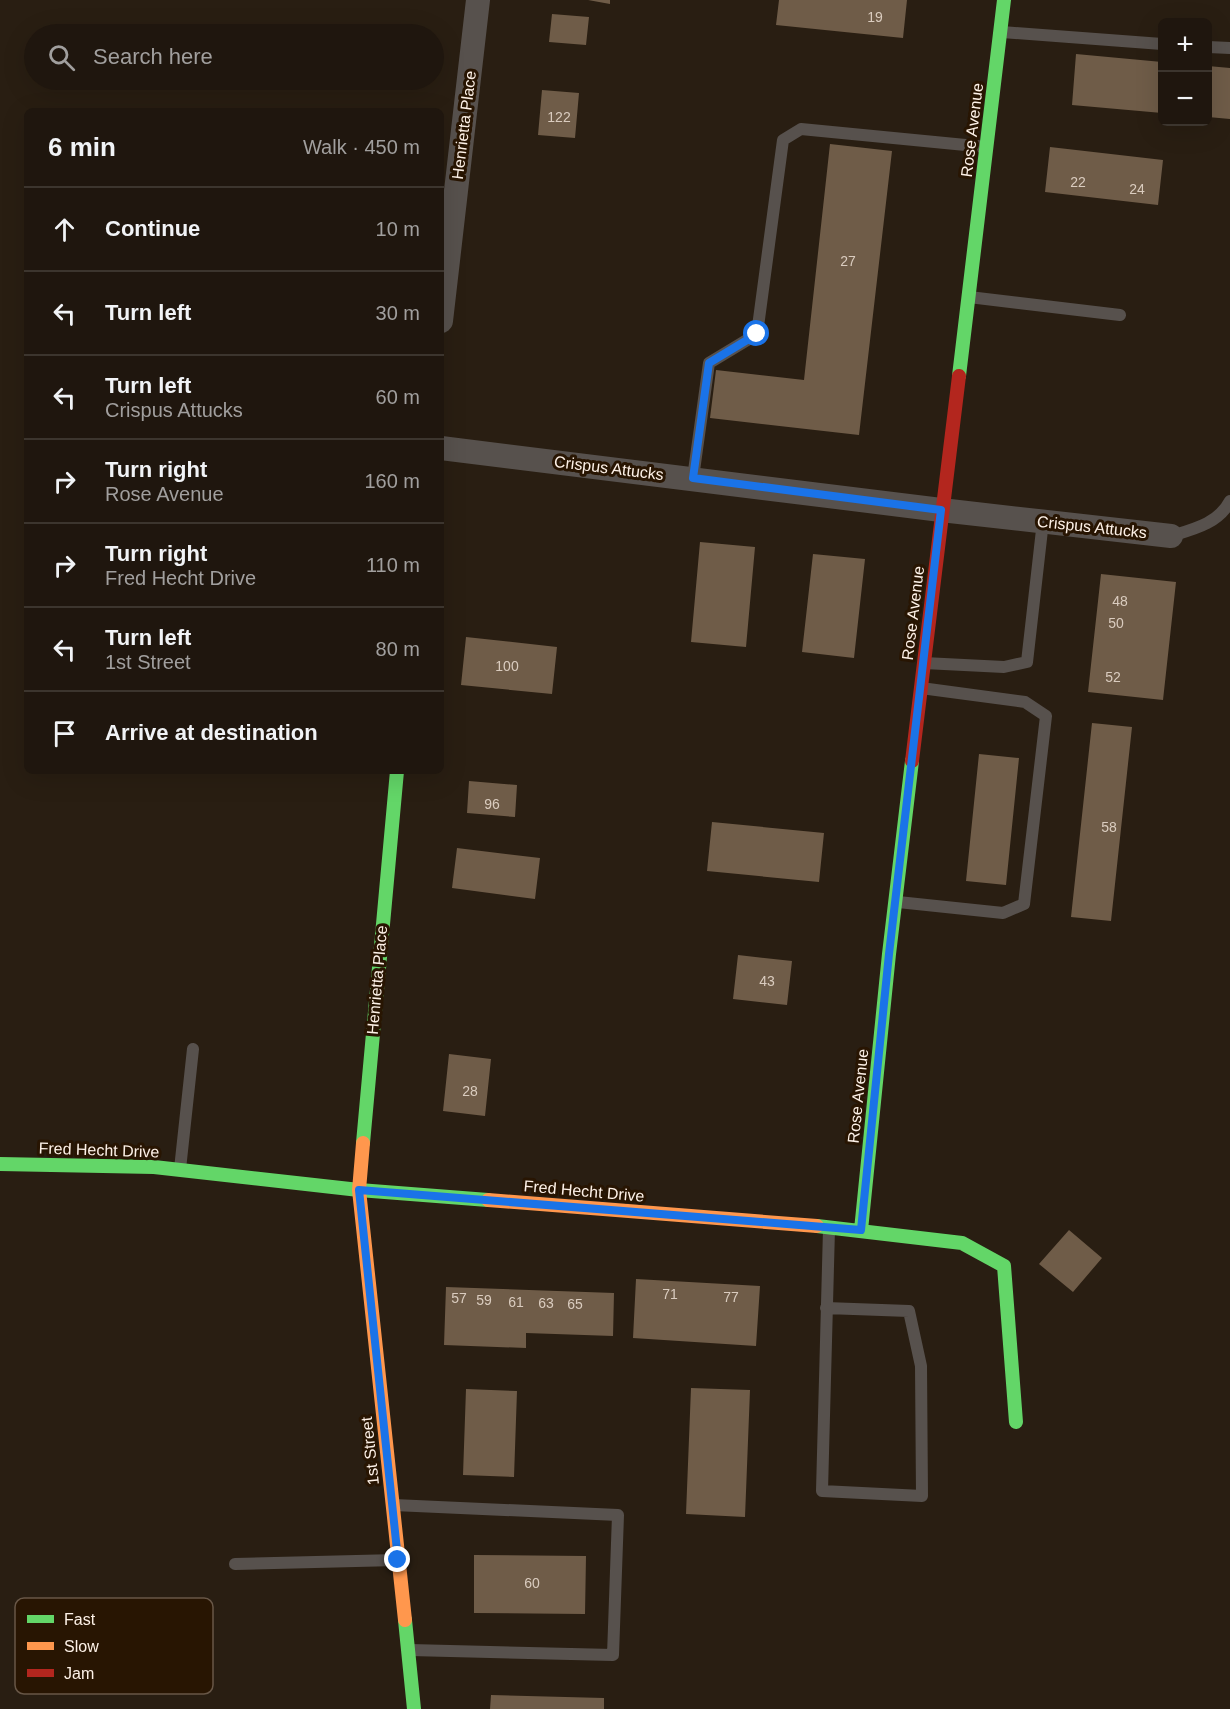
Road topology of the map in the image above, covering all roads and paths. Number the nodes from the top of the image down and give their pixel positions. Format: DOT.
graph roads {
  1 [pos="478,0"];
  2 [pos="1004,0"];
  3 [pos="1001,32"];
  4 [pos="1158,44"];
  5 [pos="1212,47"];
  6 [pos="1230,48"];
  7 [pos="986,147"];
  8 [pos="444,295"];
  9 [pos="968,297"];
  10 [pos="1120,315"];
  11 [pos="444,448"];
  12 [pos="693,478"];
  13 [pos="1230,501"];
  14 [pos="941,510"];
  15 [pos="1043,521"];
  16 [pos="1171,536"];
  17 [pos="923,663"];
  18 [pos="920,688"];
  19 [pos="397,774"];
  20 [pos="895,902"];
  21 [pos="193,1049"];
  22 [pos="0,1164"];
  23 [pos="180,1170"];
  24 [pos="359,1190"];
  25 [pos="829,1227"];
  26 [pos="861,1230"];
  27 [pos="826,1308"];
  28 [pos="1016,1422"];
  29 [pos="393,1505"];
  30 [pos="398,1560"];
  31 [pos="235,1564"];
  32 [pos="408,1650"];
  33 [pos="414,1709"];
  1 -- 8 [label="street, Henrietta Place"];
  2 -- 3 [label="street, Rose Avenue"];
  3 -- 4 [label="lane"];
  3 -- 7 [label="street, Rose Avenue"];
  5 -- 6 [label="lane"];
  7 -- 9 [label="street, Rose Avenue"];
  7 -- 12 [label="lane"];
  9 -- 10 [label="lane"];
  9 -- 14 [label="street, Rose Avenue"];
  11 -- 12 [label="street, Crispus Attucks"];
  12 -- 14 [label="street, Crispus Attucks"];
  13 -- 16 [label="lane"];
  14 -- 15 [label="street, Crispus Attucks"];
  14 -- 17 [label="street, Rose Avenue"];
  15 -- 16 [label="street, Crispus Attucks"];
  15 -- 17 [label="lane"];
  17 -- 18 [label="street, Rose Avenue"];
  18 -- 20 [label="street, Rose Avenue"];
  18 -- 20 [label="lane"];
  19 -- 24 [label="street, Henrietta Place"];
  20 -- 26 [label="street, Rose Avenue"];
  21 -- 23 [label="lane"];
  22 -- 23 [label="street, Fred Hecht Drive"];
  23 -- 24 [label="street, Fred Hecht Drive"];
  24 -- 25 [label="street, Fred Hecht Drive"];
  24 -- 29 [label="street, 1st Street"];
  25 -- 26 [label="street, Fred Hecht Drive"];
  25 -- 27 [label="lane"];
  26 -- 28 [label="street, Fred Hecht Drive"];
  27 -- 27 [label="lane"];
  29 -- 30 [label="street, 1st Street"];
  29 -- 32 [label="lane"];
  30 -- 31 [label="lane"];
  30 -- 32 [label="street, 1st Street"];
  32 -- 33 [label="street, 1st Street"];
}
